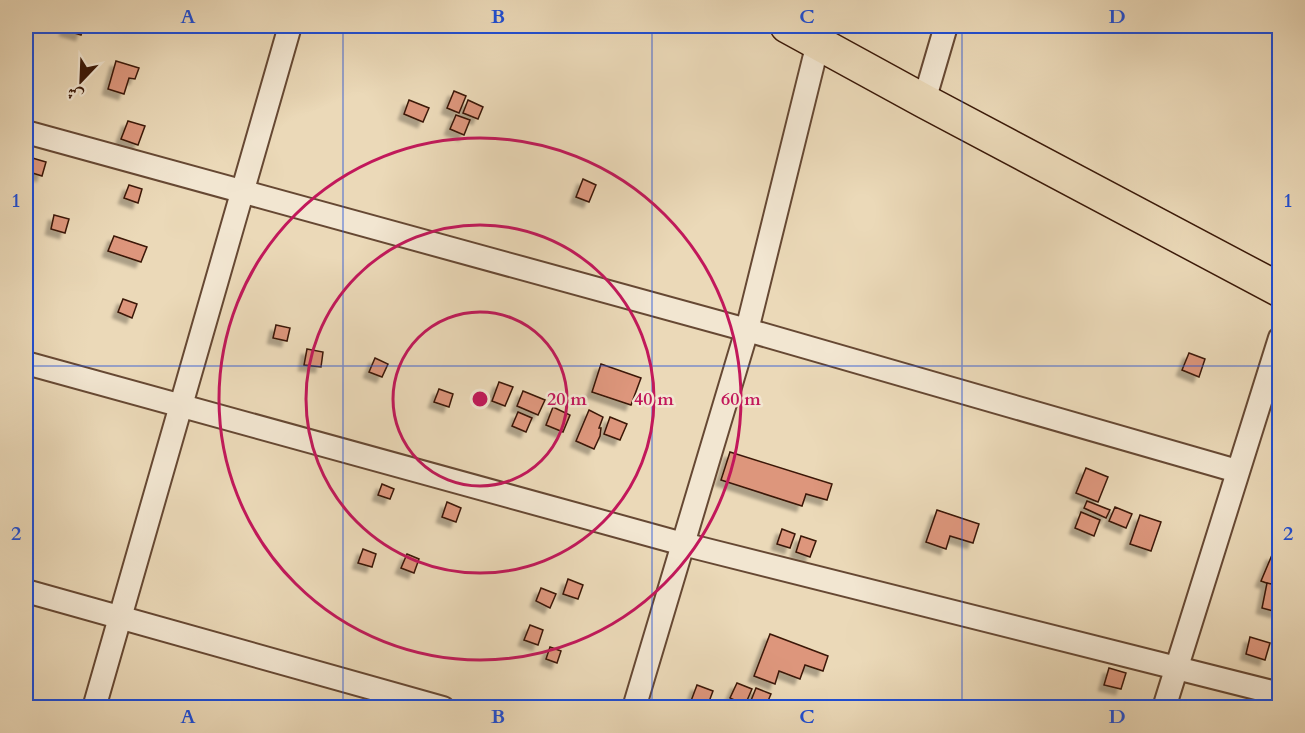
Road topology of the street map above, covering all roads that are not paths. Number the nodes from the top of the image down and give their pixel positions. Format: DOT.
graph roads {
  1 [pos="290,26"];
  2 [pos="787,26"];
  3 [pos="946,26"];
  4 [pos="818,43"];
  5 [pos="924,101"];
  6 [pos="26,132"];
  7 [pos="242,193"];
  8 [pos="1280,290"];
  9 [pos="747,330"];
  10 [pos="1280,338"];
  11 [pos="26,363"];
  12 [pos="181,406"];
  13 [pos="1237,471"];
  14 [pos="682,544"];
  15 [pos="26,591"];
  16 [pos="120,618"];
  17 [pos="1176,668"];
  18 [pos="1280,694"];
  19 [pos="94,708"];
  20 [pos="443,708"];
  21 [pos="634,708"];
  22 [pos="1164,708"];
  1 -- 7 [label="street"];
  2 -- 4 [label="main road"];
  3 -- 5 [label="street"];
  4 -- 5 [label="main road"];
  4 -- 9 [label="street"];
  5 -- 8 [label="main road"];
  6 -- 7 [label="street"];
  7 -- 9 [label="street"];
  7 -- 12 [label="street"];
  9 -- 13 [label="street"];
  9 -- 14 [label="street"];
  10 -- 13 [label="street"];
  11 -- 12 [label="street"];
  12 -- 14 [label="street"];
  12 -- 16 [label="street"];
  13 -- 17 [label="street"];
  14 -- 17 [label="street"];
  14 -- 21 [label="street"];
  15 -- 16 [label="street"];
  16 -- 19 [label="street"];
  16 -- 20 [label="street"];
  17 -- 18 [label="street"];
  17 -- 22 [label="street"];
}
